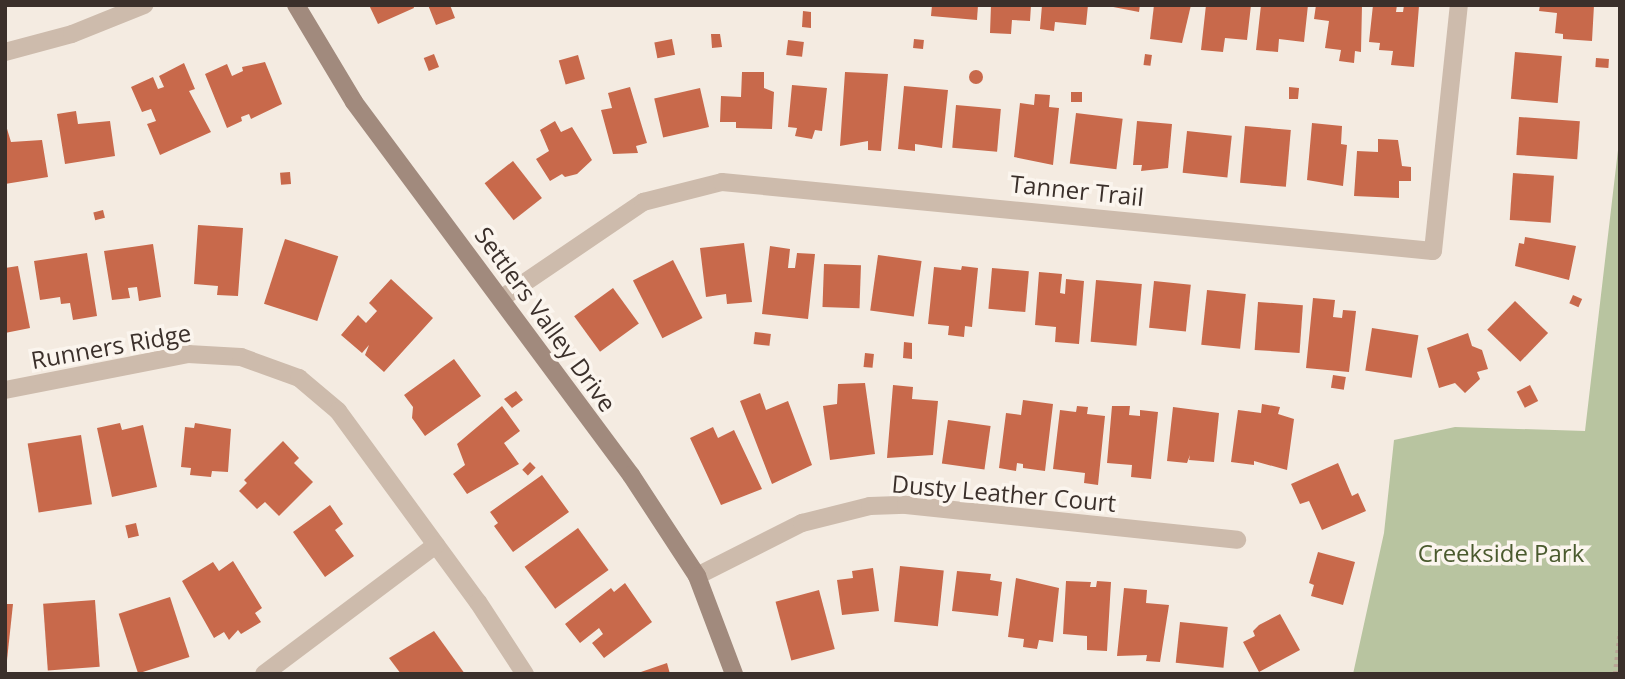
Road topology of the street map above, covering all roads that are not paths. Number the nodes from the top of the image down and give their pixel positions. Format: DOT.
graph roads {
  1 [pos="144,5"];
  2 [pos="296,5"];
  3 [pos="1460,5"];
  4 [pos="5,52"];
  5 [pos="502,298"];
  6 [pos="5,390"];
  7 [pos="1237,540"];
  8 [pos="436,545"];
  9 [pos="697,576"];
  10 [pos="264,674"];
  11 [pos="525,674"];
  12 [pos="734,674"];
  1 -- 4 [label="street"];
  2 -- 5 [label="street, Settlers Valley Drive"];
  3 -- 5 [label="street, Tanner Trail"];
  5 -- 9 [label="street, Settlers Valley Drive"];
  6 -- 8 [label="street, Runners Ridge"];
  7 -- 9 [label="street, Dusty Leather Court"];
  8 -- 10 [label="street"];
  8 -- 11 [label="street, Runners Ridge"];
  9 -- 12 [label="street, Settlers Valley Drive"];
}
